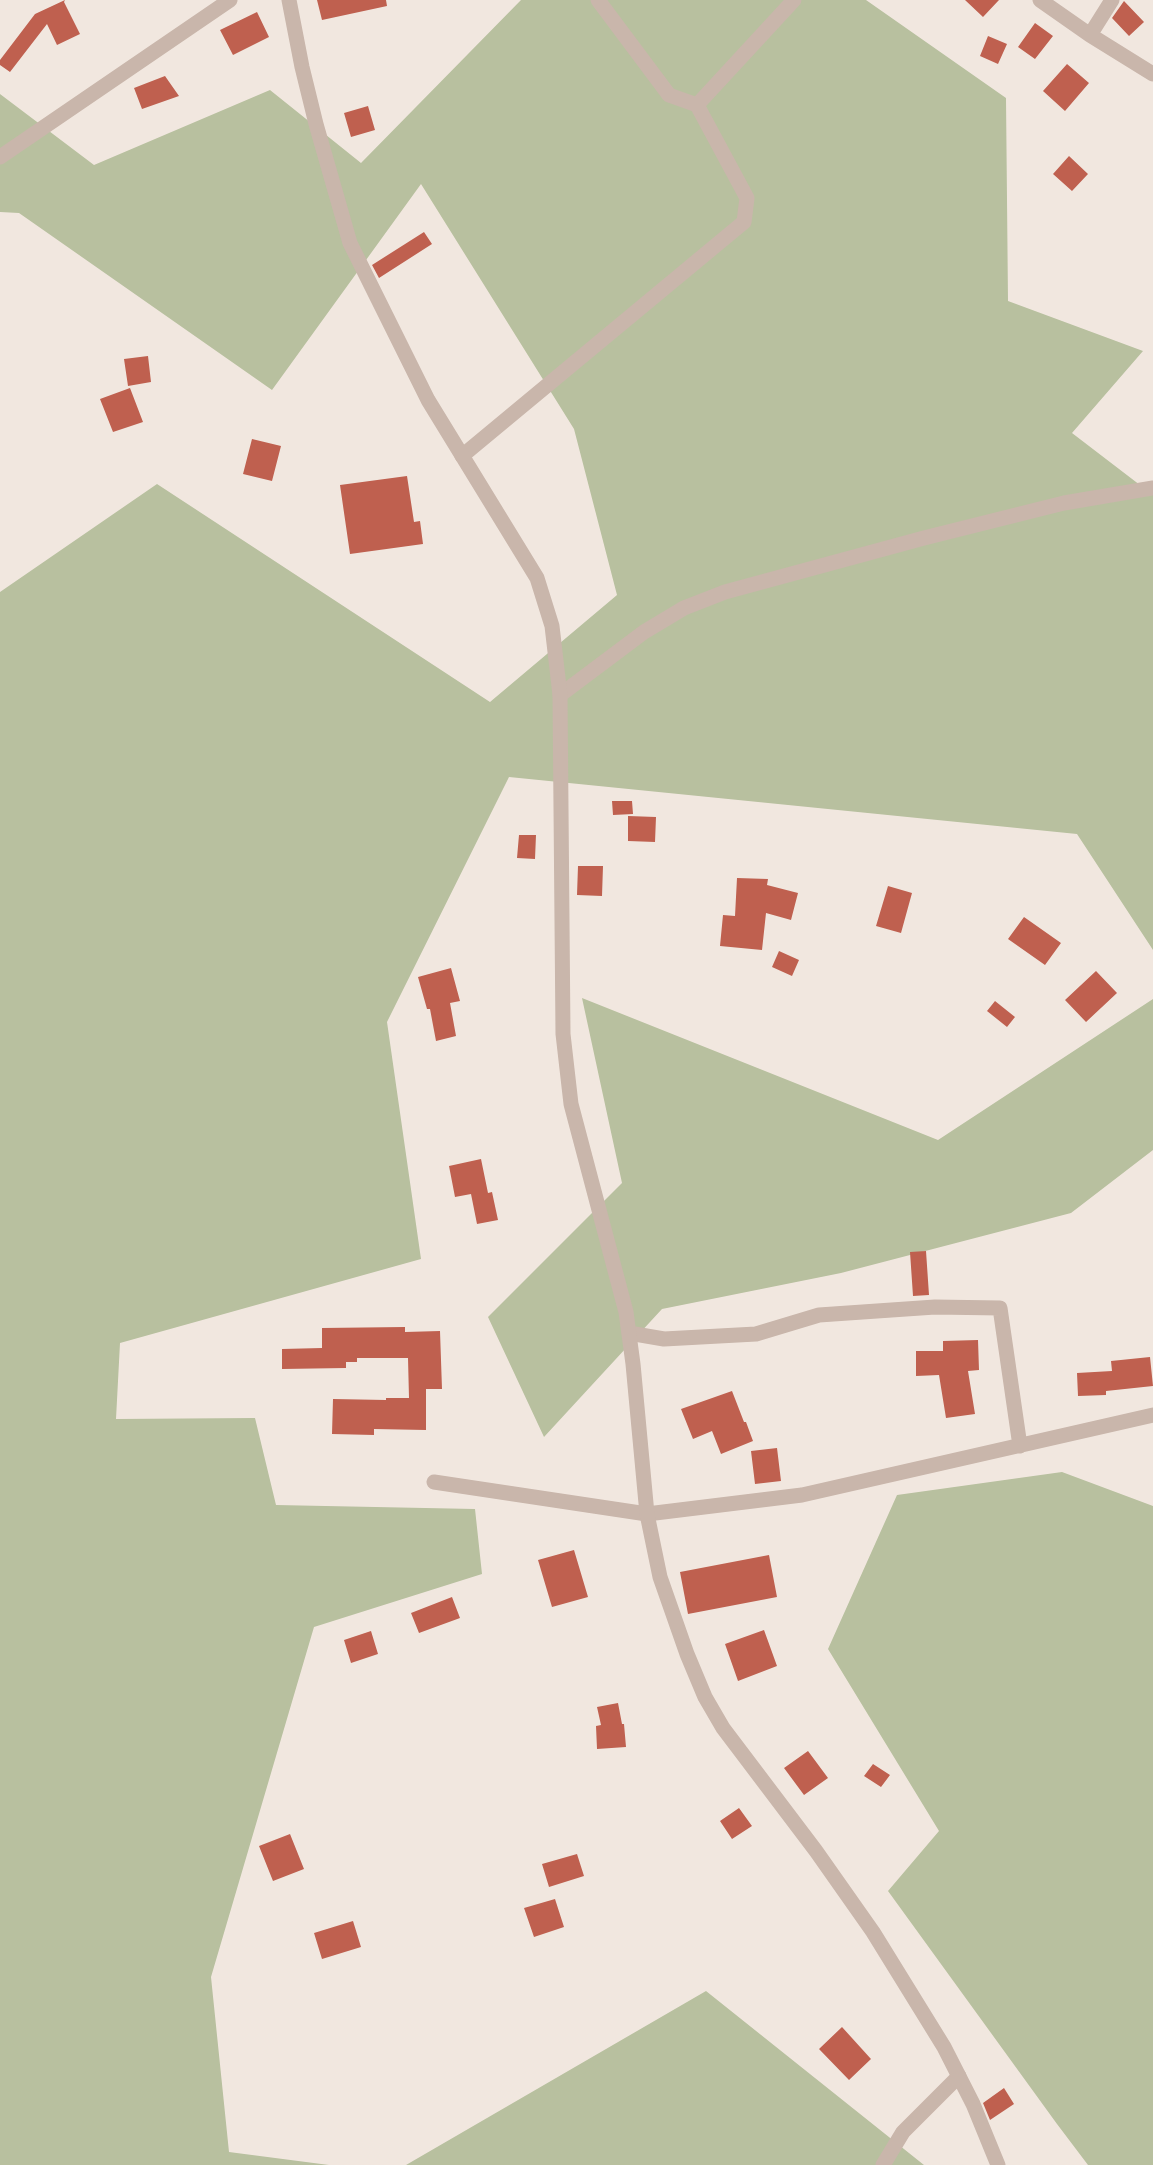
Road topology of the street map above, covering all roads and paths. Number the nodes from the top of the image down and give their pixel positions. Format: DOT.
graph roads {
  1 [pos="230,0"];
  2 [pos="289,0"];
  3 [pos="598,0"];
  4 [pos="794,0"];
  5 [pos="1040,0"];
  6 [pos="1112,0"];
  7 [pos="1090,35"];
  8 [pos="1153,74"];
  9 [pos="697,105"];
  10 [pos="0,157"];
  11 [pos="462,456"];
  12 [pos="1153,488"];
  13 [pos="560,695"];
  14 [pos="629,1333"];
  15 [pos="1153,1415"];
  16 [pos="1020,1446"];
  17 [pos="434,1482"];
  18 [pos="647,1514"];
  19 [pos="959,2076"];
  20 [pos="883,2165"];
  21 [pos="998,2165"];
  1 -- 10 [label="street"];
  2 -- 11 [label="street"];
  3 -- 9 [label="street"];
  4 -- 9 [label="street"];
  5 -- 7 [label="street"];
  6 -- 7 [label="street"];
  7 -- 8 [label="street"];
  9 -- 11 [label="street"];
  11 -- 13 [label="street"];
  12 -- 13 [label="street"];
  13 -- 14 [label="street"];
  14 -- 16 [label="street"];
  14 -- 18 [label="street"];
  15 -- 16 [label="street"];
  16 -- 18 [label="street"];
  17 -- 18 [label="street"];
  18 -- 19 [label="street"];
  19 -- 20 [label="street"];
  19 -- 21 [label="street"];
}
